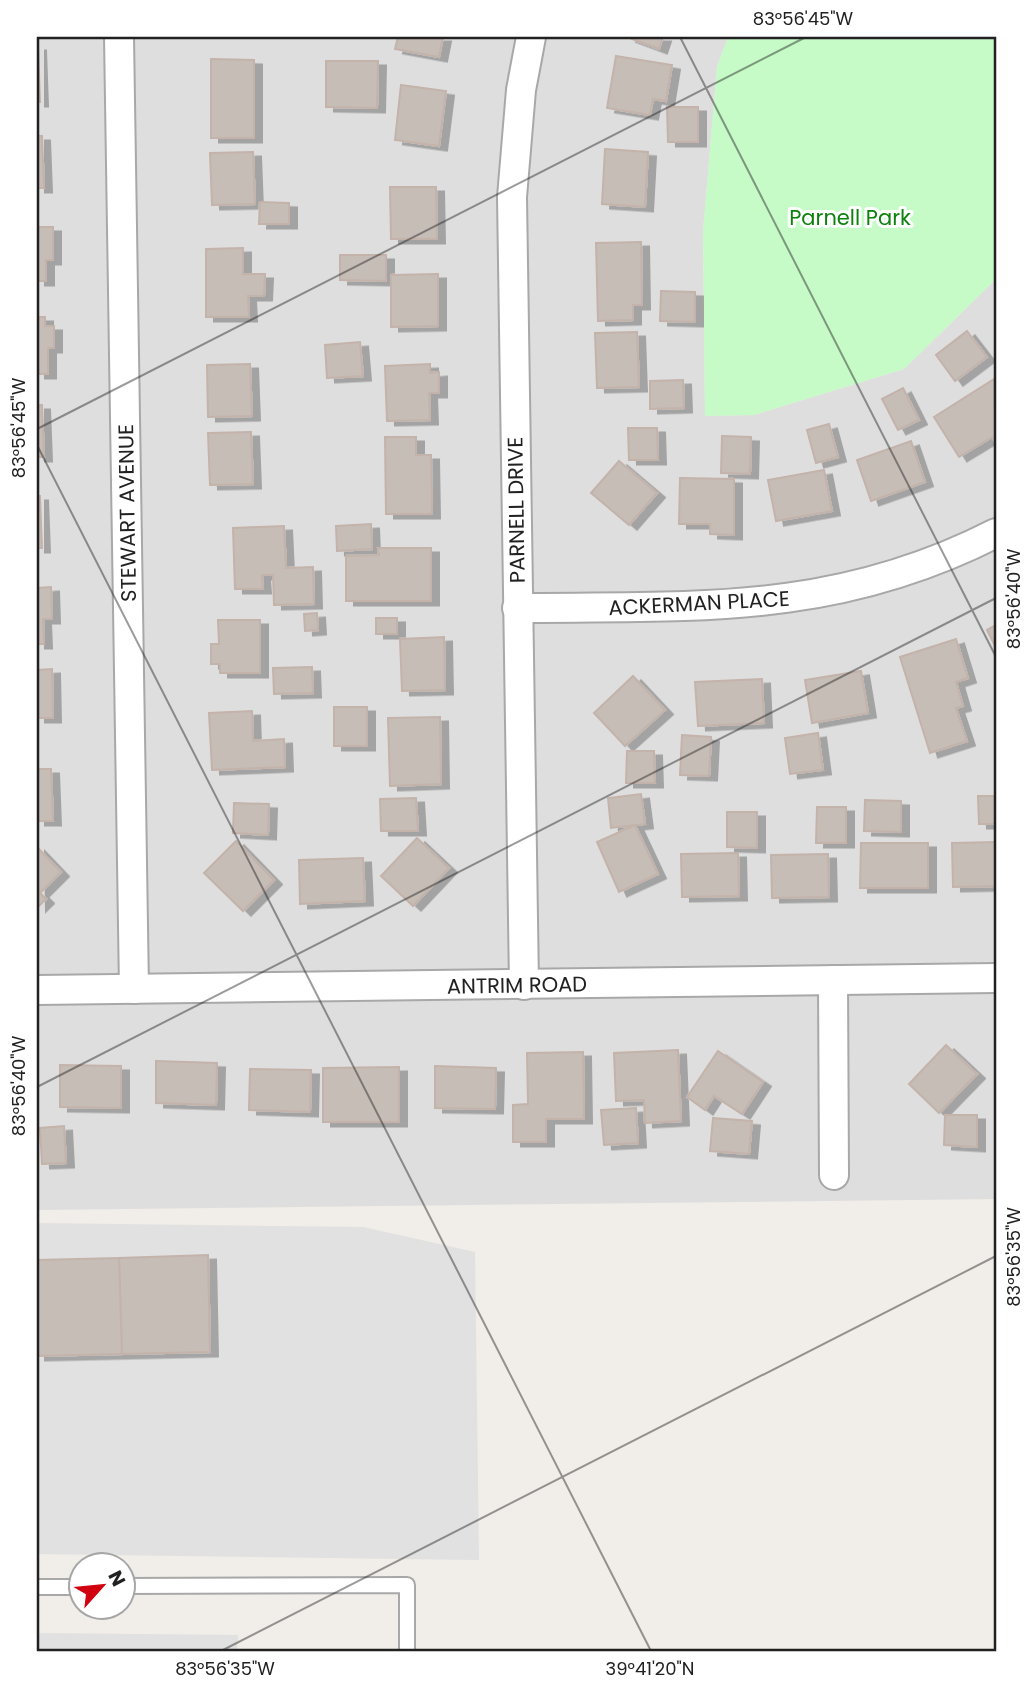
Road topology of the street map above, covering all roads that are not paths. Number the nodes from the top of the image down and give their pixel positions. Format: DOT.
graph roads {
  1 [pos="119,37"];
  2 [pos="531,37"];
  3 [pos="996,533"];
  4 [pos="517,608"];
  5 [pos="996,978"];
  6 [pos="832,980"];
  7 [pos="524,985"];
  8 [pos="134,989"];
  9 [pos="37,990"];
  10 [pos="834,1175"];
  11 [pos="136,1586"];
  12 [pos="37,1587"];
  13 [pos="66,1587"];
  14 [pos="407,1651"];
  1 -- 8 [label="street, STEWART AVENUE"];
  2 -- 4 [label="street, PARNELL DRIVE"];
  3 -- 4 [label="street, ACKERMAN PLACE"];
  4 -- 7 [label="street, PARNELL DRIVE"];
  5 -- 6 [label="street, ANTRIM ROAD"];
  6 -- 7 [label="street, ANTRIM ROAD"];
  6 -- 10 [label="street"];
  7 -- 8 [label="street, ANTRIM ROAD"];
  8 -- 9 [label="street, ANTRIM ROAD"];
  11 -- 14 [label="lane"];
  12 -- 13 [label="lane"];
}
